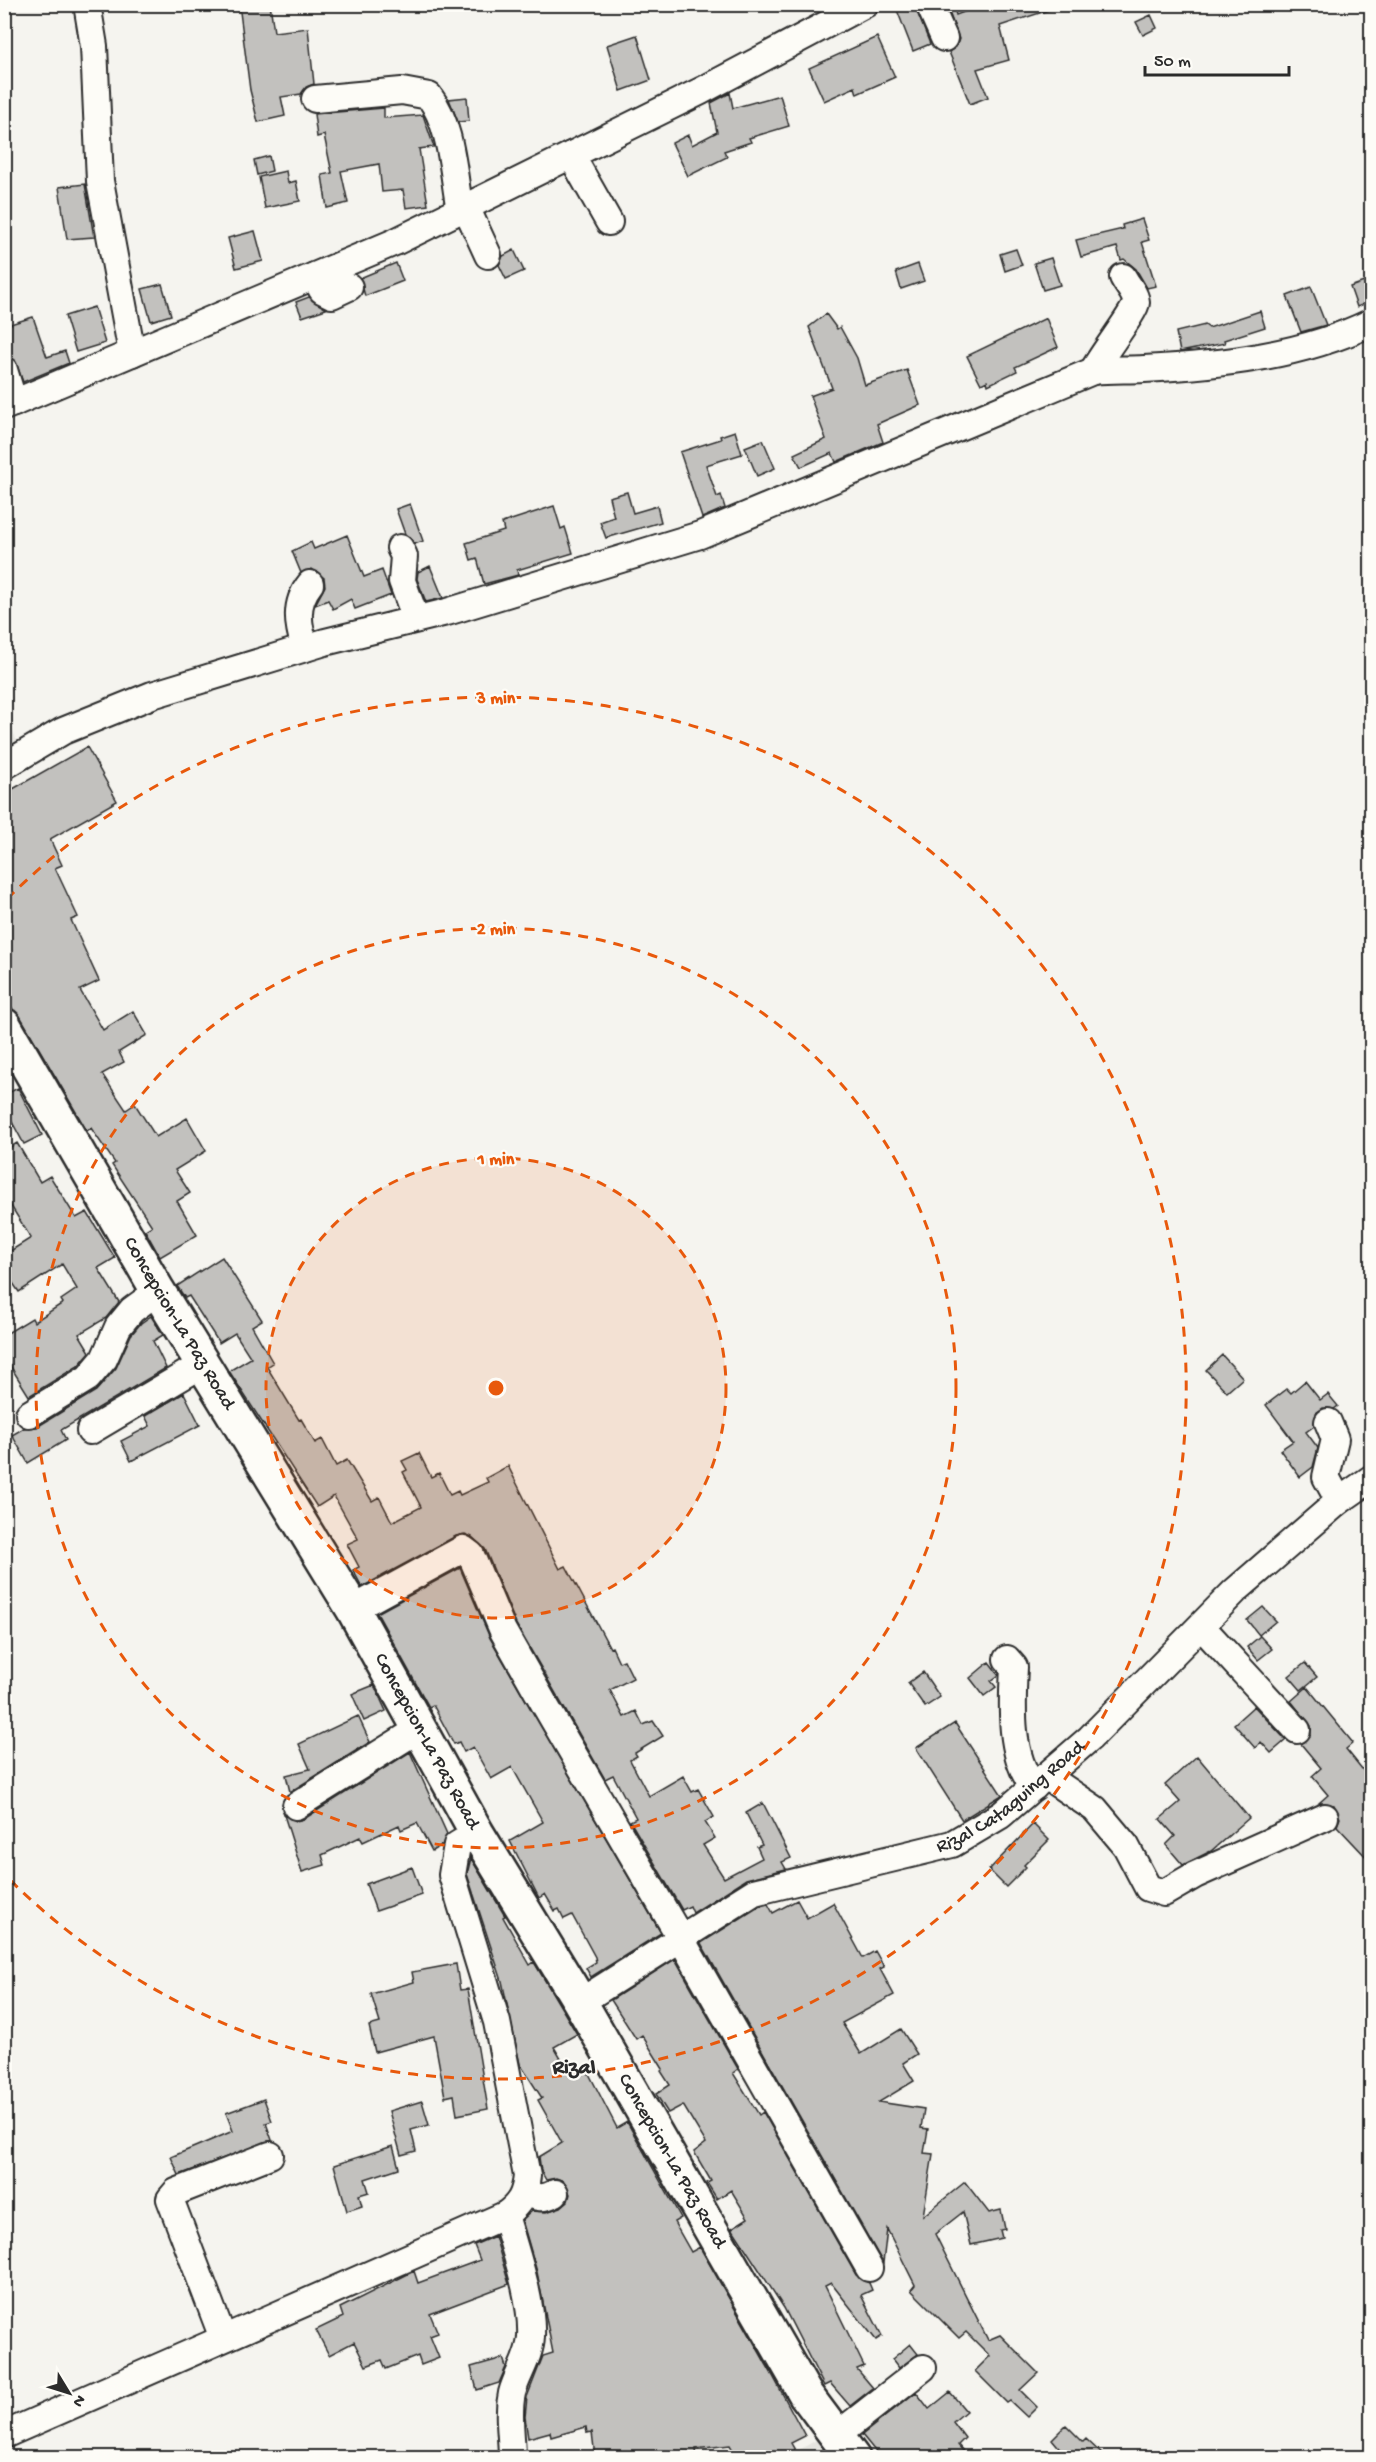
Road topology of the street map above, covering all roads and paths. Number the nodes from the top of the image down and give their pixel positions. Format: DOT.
graph roads {
  1 [pos="87,4"];
  2 [pos="866,4"];
  3 [pos="929,4"];
  4 [pos="944,38"];
  5 [pos="315,99"];
  6 [pos="571,155"];
  7 [pos="463,209"];
  8 [pos="609,222"];
  9 [pos="488,255"];
  10 [pos="315,276"];
  11 [pos="1123,278"];
  12 [pos="349,287"];
  13 [pos="1371,321"];
  14 [pos="132,353"];
  15 [pos="4,370"];
  16 [pos="1093,371"];
  17 [pos="9,405"];
  18 [pos="400,548"];
  19 [pos="310,584"];
  20 [pos="416,619"];
  21 [pos="305,648"];
  22 [pos="4,766"];
  23 [pos="4,1025"];
  24 [pos="158,1291"];
  25 [pos="203,1364"];
  26 [pos="29,1414"];
  27 [pos="1328,1422"];
  28 [pos="90,1431"];
  29 [pos="1371,1478"];
  30 [pos="1339,1501"];
  31 [pos="353,1609"];
  32 [pos="1201,1626"];
  33 [pos="1007,1659"];
  34 [pos="419,1729"];
  35 [pos="1297,1730"];
  36 [pos="1040,1781"];
  37 [pos="296,1806"];
  38 [pos="1325,1816"];
  39 [pos="477,1833"];
  40 [pos="681,1937"];
  41 [pos="580,2002"];
  42 [pos="270,2155"];
  43 [pos="525,2192"];
  44 [pos="555,2193"];
  45 [pos="505,2215"];
  46 [pos="869,2268"];
  47 [pos="223,2338"];
  48 [pos="923,2368"];
  49 [pos="4,2435"];
  50 [pos="845,2447"];
  51 [pos="512,2457"];
  1 -- 14 [label="street"];
  2 -- 6 [label="street"];
  3 -- 4 [label="street"];
  5 -- 7 [label="street"];
  6 -- 7 [label="street"];
  6 -- 8 [label="street"];
  7 -- 9 [label="street"];
  7 -- 10 [label="street"];
  10 -- 12 [label="street"];
  10 -- 14 [label="street"];
  11 -- 16 [label="street"];
  13 -- 16 [label="street"];
  14 -- 17 [label="street"];
  15 -- 17 [label="street"];
  16 -- 20 [label="street"];
  18 -- 20 [label="street"];
  19 -- 21 [label="street"];
  20 -- 21 [label="street"];
  21 -- 22 [label="street"];
  23 -- 24 [label="main road, Concepcion-La Paz Road"];
  24 -- 25 [label="main road, Concepcion-La Paz Road"];
  24 -- 26 [label="street"];
  25 -- 28 [label="street"];
  25 -- 31 [label="main road, Concepcion-La Paz Road"];
  27 -- 30 [label="street"];
  29 -- 30 [label="street, Rizal Cataguing Road"];
  30 -- 32 [label="street, Rizal Cataguing Road"];
  31 -- 34 [label="main road, Concepcion-La Paz Road"];
  31 -- 40 [label="street"];
  32 -- 35 [label="street"];
  32 -- 36 [label="street, Rizal Cataguing Road"];
  33 -- 36 [label="street"];
  34 -- 37 [label="street"];
  34 -- 39 [label="main road, Concepcion-La Paz Road"];
  36 -- 38 [label="street"];
  36 -- 40 [label="street, Rizal Cataguing Road"];
  39 -- 41 [label="main road, Concepcion-La Paz Road"];
  39 -- 43 [label="street"];
  40 -- 41 [label="street, Rizal Cataguing Road"];
  40 -- 46 [label="street"];
  41 -- 50 [label="main road, Concepcion-La Paz Road"];
  42 -- 47 [label="street"];
  43 -- 44 [label="street"];
  43 -- 45 [label="street"];
  45 -- 47 [label="street"];
  45 -- 51 [label="street"];
  47 -- 49 [label="street"];
  48 -- 50 [label="street"];
}
